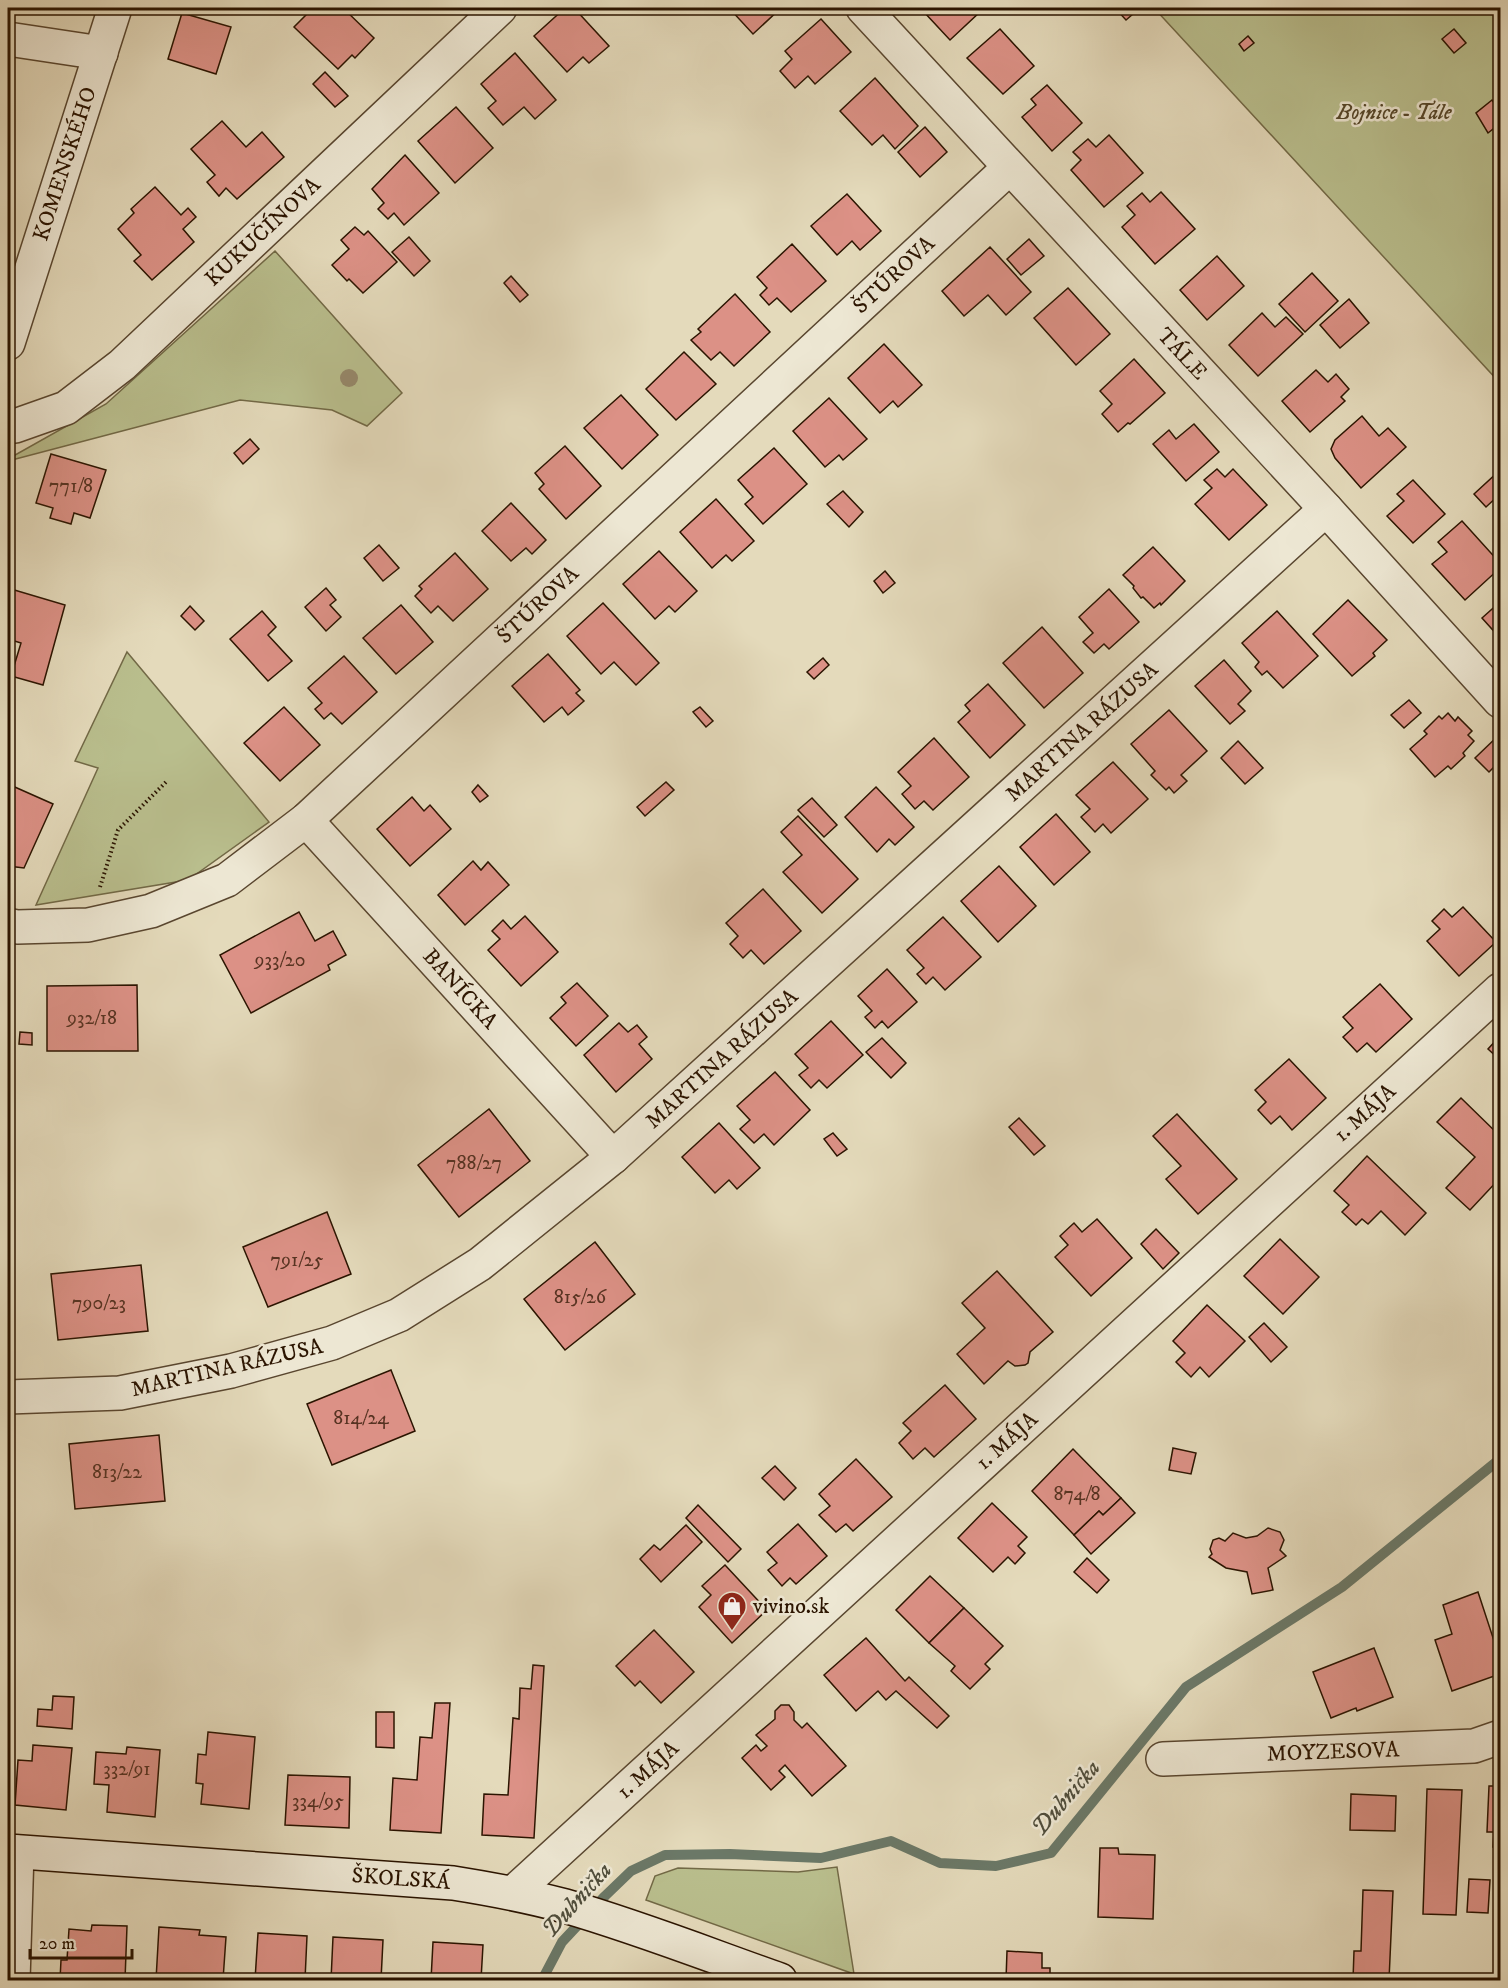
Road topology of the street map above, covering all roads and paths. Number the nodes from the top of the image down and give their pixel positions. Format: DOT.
graph roads {
  1 [pos="114,8"];
  2 [pos="500,8"];
  3 [pos="863,8"];
  4 [pos="8,39"];
  5 [pos="101,53"];
  6 [pos="1009,168"];
  7 [pos="8,343"];
  8 [pos="8,427"];
  9 [pos="1326,509"];
  10 [pos="1500,701"];
  11 [pos="166,782"];
  12 [pos="306,820"];
  13 [pos="8,925"];
  14 [pos="88,925"];
  15 [pos="1500,990"];
  16 [pos="613,1157"];
  17 [pos="8,1397"];
  18 [pos="1500,1737"];
  19 [pos="1163,1760"];
  20 [pos="12,1851"];
  21 [pos="513,1893"];
  22 [pos="13,1980"];
  23 [pos="780,1980"];
  1 -- 5 [label="street, KOMENSKÉHO"];
  2 -- 8 [label="street, KUKUČÍNOVA"];
  3 -- 6 [label="street, TÁLE"];
  4 -- 5 [label="street"];
  5 -- 7 [label="street, KOMENSKÉHO"];
  6 -- 9 [label="street, TÁLE"];
  6 -- 12 [label="street, ŠTÚROVA"];
  9 -- 10 [label="street, TÁLE"];
  9 -- 16 [label="street, MARTINA RÁZUSA"];
  11 -- 14 [label="path"];
  12 -- 14 [label="street, ŠTÚROVA"];
  12 -- 16 [label="street, BANÍCKA"];
  13 -- 14 [label="street, ŠTÚROVA"];
  15 -- 21 [label="street, 1. MÁJA"];
  16 -- 17 [label="street, MARTINA RÁZUSA"];
  18 -- 19 [label="street, MOYZESOVA"];
  20 -- 21 [label="street, ŠKOLSKÁ"];
  20 -- 22 [label="street"];
  21 -- 23 [label="street, ŠKOLSKÁ"];
}
